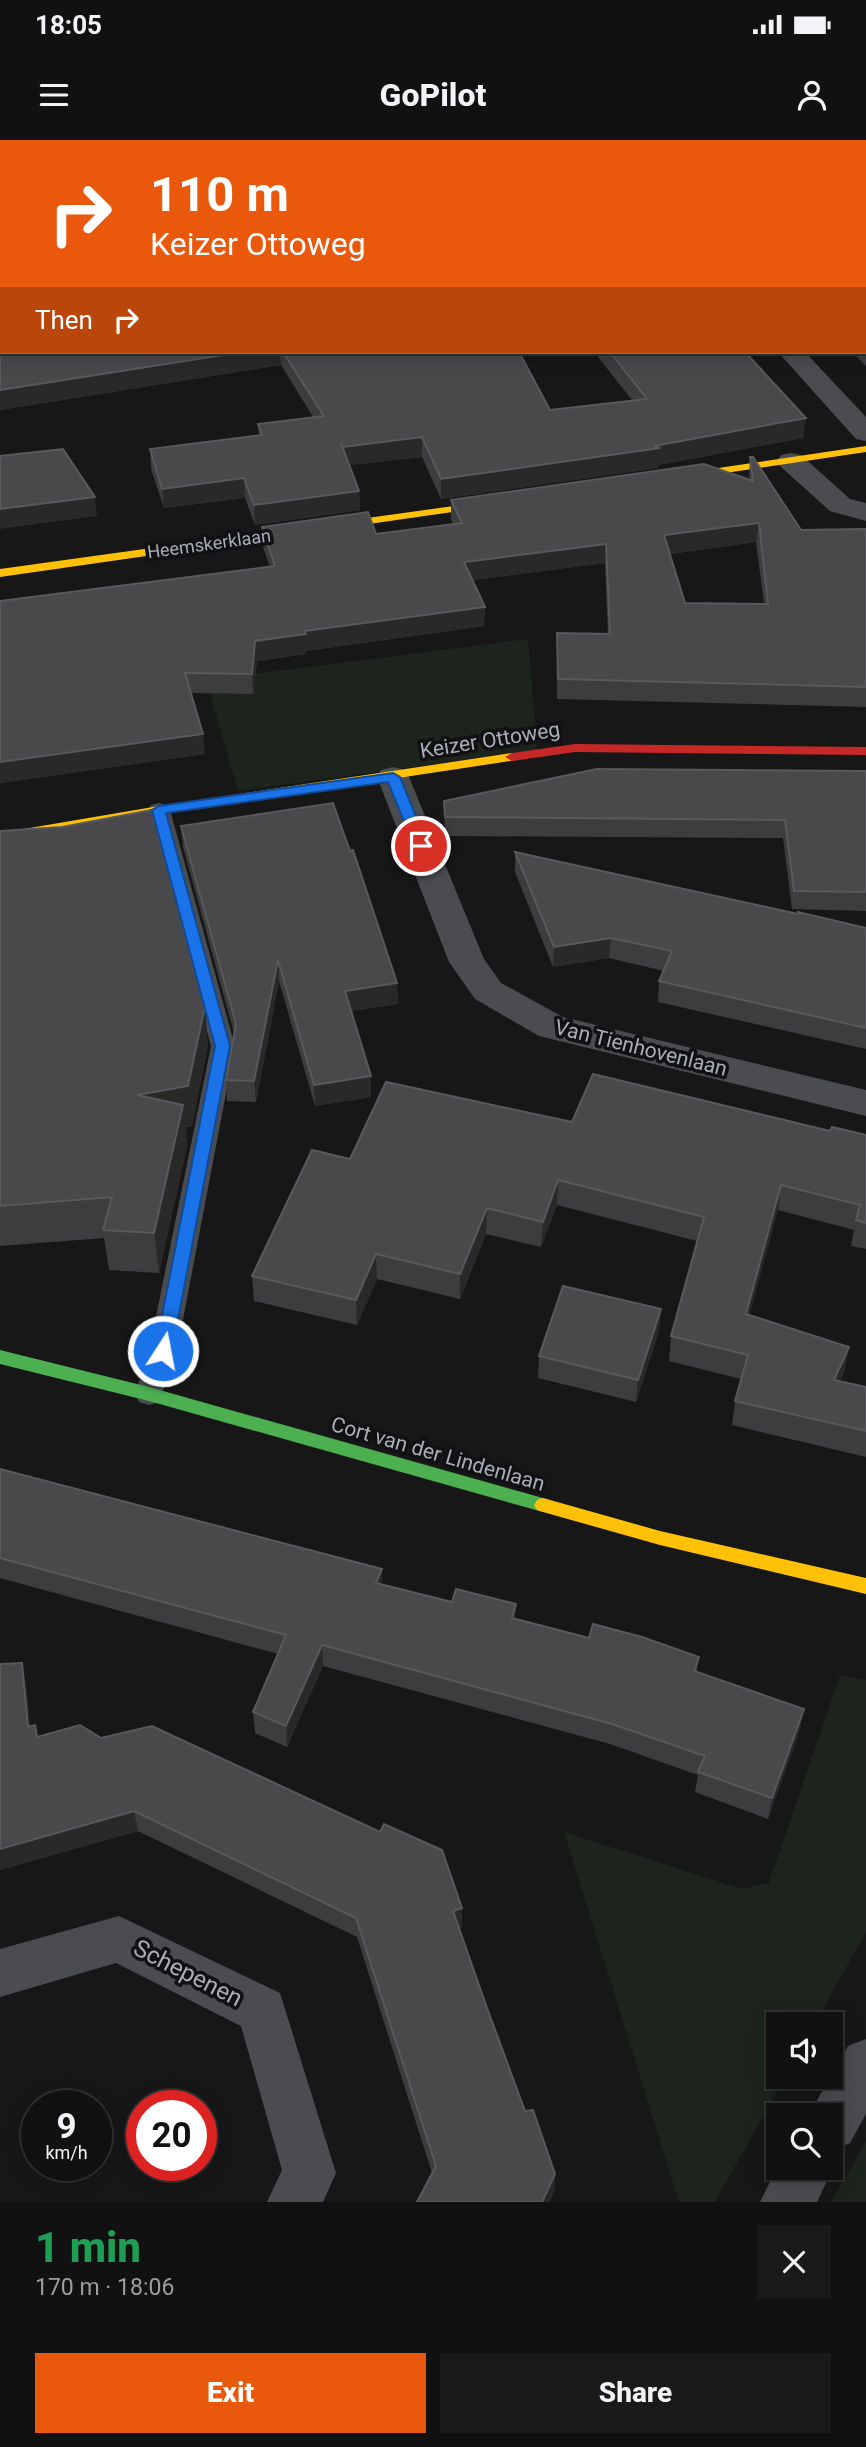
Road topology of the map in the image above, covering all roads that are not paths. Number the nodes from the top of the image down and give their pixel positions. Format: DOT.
graph roads {
  1 [pos="793,354"];
  2 [pos="866,433"];
  3 [pos="866,449"];
  4 [pos="791,461"];
  5 [pos="655,480"];
  6 [pos="519,499"];
  7 [pos="866,512"];
  8 [pos="0,573"];
  9 [pos="866,751"];
  10 [pos="393,777"];
  11 [pos="159,810"];
  12 [pos="0,836"];
  13 [pos="866,1103"];
  14 [pos="0,1357"];
  15 [pos="149,1394"];
  16 [pos="866,1586"];
  17 [pos="0,1973"];
  18 [pos="866,2064"];
  19 [pos="843,2104"];
  20 [pos="799,2180"];
  21 [pos="294,2202"];
  22 [pos="787,2202"];
  1 -- 2 [label="street"];
  3 -- 4 [label="street"];
  4 -- 5 [label="street"];
  4 -- 7 [label="street"];
  6 -- 8 [label="street, Heemskerklaan"];
  9 -- 10 [label="street, Keizer Ottoweg"];
  10 -- 11 [label="street, Keizer Ottoweg"];
  10 -- 13 [label="street, Van Tienhovenlaan"];
  11 -- 12 [label="street, Keizer Ottoweg"];
  11 -- 15 [label="lane"];
  14 -- 15 [label="street, Cort van der Lindenlaan"];
  15 -- 16 [label="street, Cort van der Lindenlaan"];
  17 -- 21 [label="street, Schepenen"];
  18 -- 19 [label="street"];
  20 -- 22 [label="street"];
}
